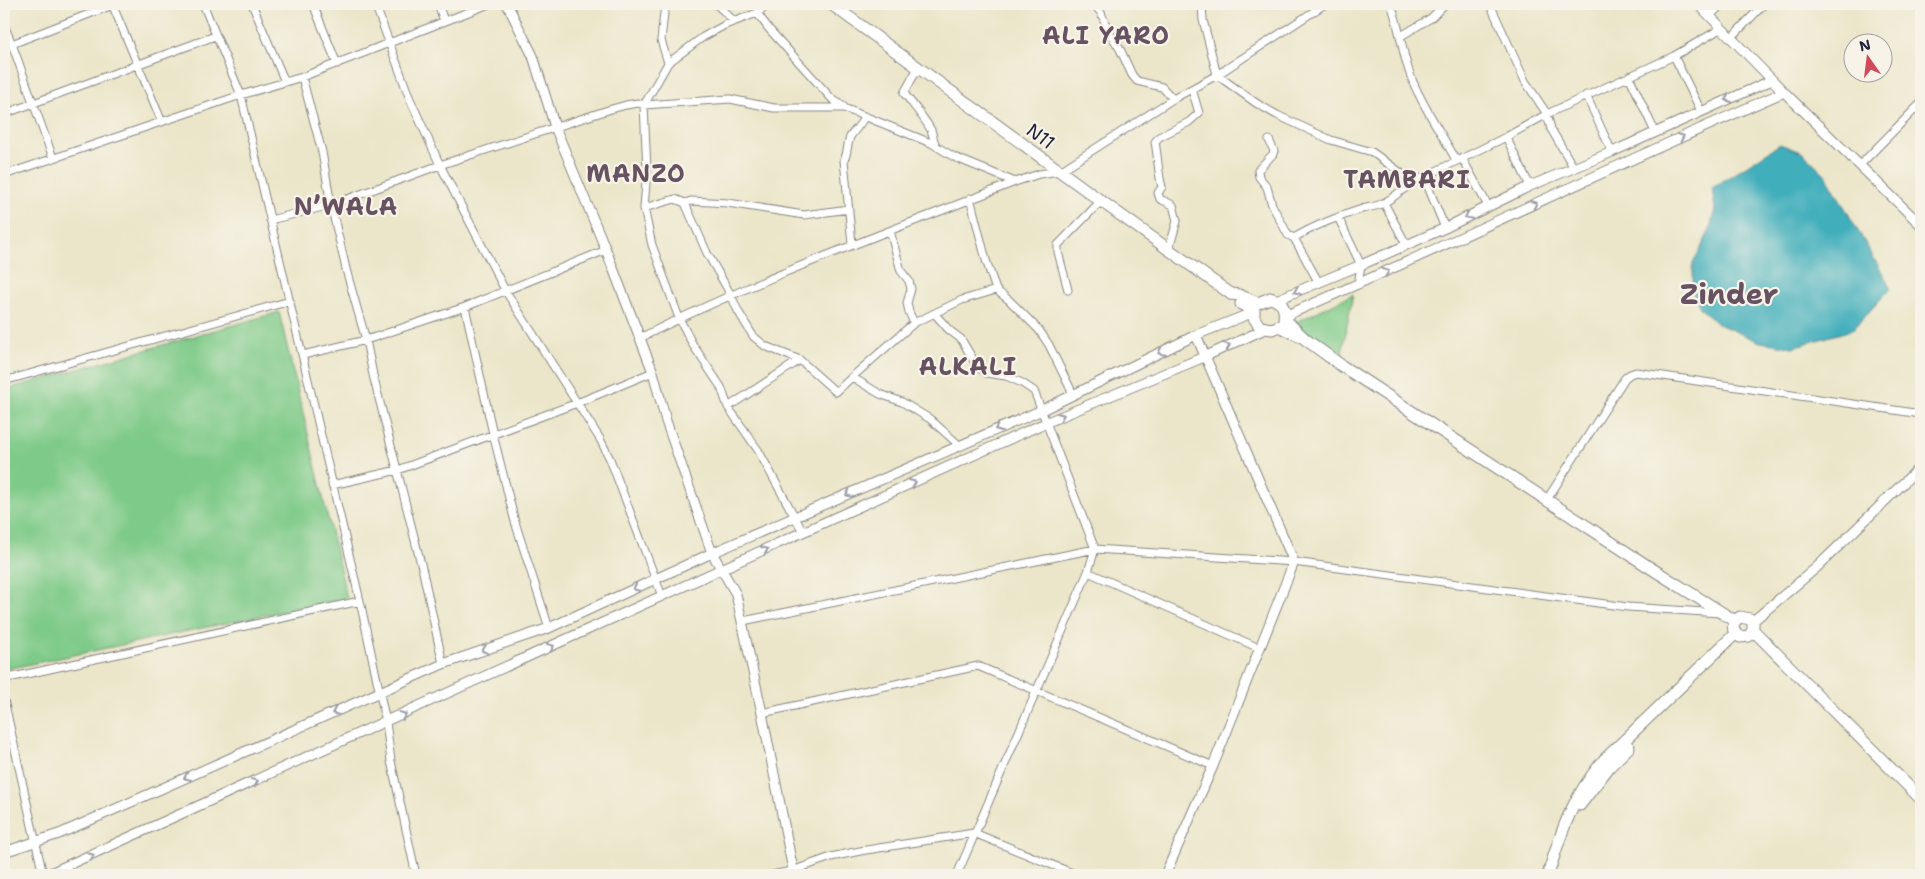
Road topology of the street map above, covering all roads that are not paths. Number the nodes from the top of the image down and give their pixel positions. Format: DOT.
graph roads {
  1 [pos="113,4"];
  2 [pos="203,4"];
  3 [pos="252,4"];
  4 [pos="313,4"];
  5 [pos="375,4"];
  6 [pos="438,4"];
  7 [pos="489,4"];
  8 [pos="508,4"];
  9 [pos="665,4"];
  10 [pos="716,4"];
  11 [pos="768,4"];
  12 [pos="831,4"];
  13 [pos="1094,4"];
  14 [pos="1202,4"];
  15 [pos="1325,4"];
  16 [pos="1391,4"];
  17 [pos="1446,4"];
  18 [pos="1490,4"];
  19 [pos="1698,4"];
  20 [pos="1722,4"];
  21 [pos="1764,4"];
  22 [pos="757,13"];
  23 [pos="1710,16"];
  24 [pos="444,21"];
  25 [pos="734,21"];
  26 [pos="4,25"];
  27 [pos="1722,28"];
  28 [pos="215,36"];
  29 [pos="1401,36"];
  30 [pos="1731,38"];
  31 [pos="390,42"];
  32 [pos="12,44"];
  33 [pos="4,47"];
  34 [pos="1674,56"];
  35 [pos="668,63"];
  36 [pos="138,64"];
  37 [pos="337,64"];
  38 [pos="918,68"];
  39 [pos="1217,75"];
  40 [pos="1629,76"];
  41 [pos="302,78"];
  42 [pos="1772,80"];
  43 [pos="285,82"];
  44 [pos="1192,89"];
  45 [pos="1784,92"];
  46 [pos="241,95"];
  47 [pos="1586,95"];
  48 [pos="1173,99"];
  49 [pos="34,103"];
  50 [pos="1921,103"];
  51 [pos="644,105"];
  52 [pos="844,108"];
  53 [pos="1701,111"];
  54 [pos="4,114"];
  55 [pos="1547,114"];
  56 [pos="864,117"];
  57 [pos="162,122"];
  58 [pos="555,127"];
  59 [pos="1655,132"];
  60 [pos="1506,137"];
  61 [pos="1269,140"];
  62 [pos="937,147"];
  63 [pos="1612,152"];
  64 [pos="53,158"];
  65 [pos="1459,159"];
  66 [pos="440,165"];
  67 [pos="1860,165"];
  68 [pos="1574,168"];
  69 [pos="1060,171"];
  70 [pos="4,175"];
  71 [pos="1424,177"];
  72 [pos="1412,181"];
  73 [pos="1014,182"];
  74 [pos="1530,186"];
  75 [pos="970,198"];
  76 [pos="1100,201"];
  77 [pos="685,203"];
  78 [pos="1384,203"];
  79 [pos="330,205"];
  80 [pos="1488,206"];
  81 [pos="644,208"];
  82 [pos="849,209"];
  83 [pos="1338,216"];
  84 [pos="270,220"];
  85 [pos="1921,225"];
  86 [pos="1445,228"];
  87 [pos="890,231"];
  88 [pos="1294,238"];
  89 [pos="852,244"];
  90 [pos="1406,244"];
  91 [pos="1169,249"];
  92 [pos="606,250"];
  93 [pos="1361,265"];
  94 [pos="1319,283"];
  95 [pos="1358,284"];
  96 [pos="505,290"];
  97 [pos="996,290"];
  98 [pos="1068,290"];
  99 [pos="731,295"];
  100 [pos="1276,300"];
  101 [pos="290,302"];
  102 [pos="464,307"];
  103 [pos="1256,308"];
  104 [pos="935,314"];
  105 [pos="680,318"];
  106 [pos="1283,320"];
  107 [pos="914,323"];
  108 [pos="1265,329"];
  109 [pos="1196,335"];
  110 [pos="640,338"];
  111 [pos="366,340"];
  112 [pos="303,355"];
  113 [pos="1204,357"];
  114 [pos="800,360"];
  115 [pos="653,372"];
  116 [pos="852,377"];
  117 [pos="4,382"];
  118 [pos="1073,394"];
  119 [pos="577,403"];
  120 [pos="728,407"];
  121 [pos="1042,410"];
  122 [pos="1921,414"];
  123 [pos="1046,423"];
  124 [pos="493,434"];
  125 [pos="959,445"];
  126 [pos="1921,466"];
  127 [pos="398,470"];
  128 [pos="332,485"];
  129 [pos="1546,501"];
  130 [pos="795,518"];
  131 [pos="803,532"];
  132 [pos="1095,549"];
  133 [pos="712,553"];
  134 [pos="1294,562"];
  135 [pos="721,570"];
  136 [pos="1088,572"];
  137 [pos="655,580"];
  138 [pos="662,596"];
  139 [pos="360,601"];
  140 [pos="1723,614"];
  141 [pos="743,621"];
  142 [pos="1735,621"];
  143 [pos="549,628"];
  144 [pos="1746,632"];
  145 [pos="1259,648"];
  146 [pos="443,664"];
  147 [pos="4,680"];
  148 [pos="1037,690"];
  149 [pos="380,692"];
  150 [pos="4,700"];
  151 [pos="762,713"];
  152 [pos="386,722"];
  153 [pos="1213,766"];
  154 [pos="1921,799"];
  155 [pos="1921,810"];
  156 [pos="974,833"];
  157 [pos="36,842"];
  158 [pos="4,852"];
  159 [pos="793,873"];
  160 [pos="44,875"];
  161 [pos="416,875"];
  162 [pos="772,875"];
  163 [pos="957,875"];
  164 [pos="1077,875"];
  165 [pos="1165,875"];
  166 [pos="1548,875"];
  167 [pos="1556,875"];
  1 -- 32 [label="street"];
  1 -- 36 [label="street"];
  2 -- 28 [label="street"];
  3 -- 43 [label="street"];
  4 -- 37 [label="street"];
  5 -- 31 [label="street"];
  6 -- 24 [label="street"];
  7 -- 24 [label="street"];
  8 -- 58 [label="street"];
  9 -- 35 [label="street"];
  10 -- 25 [label="street"];
  11 -- 22 [label="street"];
  12 -- 38 [label="main road, N11"];
  13 -- 48 [label="street"];
  14 -- 39 [label="street"];
  15 -- 39 [label="street"];
  16 -- 29 [label="street"];
  17 -- 29 [label="street"];
  18 -- 55 [label="street"];
  19 -- 23 [label="street"];
  20 -- 23 [label="street"];
  21 -- 30 [label="street"];
  22 -- 25 [label="street"];
  22 -- 52 [label="street"];
  23 -- 27 [label="street"];
  24 -- 31 [label="street"];
  25 -- 35 [label="street"];
  26 -- 32 [label="street"];
  27 -- 30 [label="street"];
  27 -- 34 [label="street"];
  28 -- 36 [label="street"];
  28 -- 46 [label="street"];
  29 -- 65 [label="street"];
  30 -- 42 [label="street"];
  31 -- 37 [label="street"];
  31 -- 66 [label="street"];
  32 -- 33 [label="street"];
  32 -- 49 [label="street"];
  34 -- 40 [label="street"];
  34 -- 53 [label="street"];
  35 -- 51 [label="street"];
  36 -- 49 [label="street"];
  36 -- 57 [label="street"];
  37 -- 41 [label="street"];
  38 -- 62 [label="street"];
  38 -- 69 [label="main road, N11"];
  39 -- 44 [label="street"];
  39 -- 72 [label="street"];
  40 -- 47 [label="street"];
  40 -- 59 [label="street"];
  41 -- 43 [label="street"];
  41 -- 79 [label="street"];
  42 -- 45 [label="street"];
  42 -- 53 [label="street, one-way"];
  43 -- 46 [label="street"];
  44 -- 48 [label="street"];
  44 -- 91 [label="street"];
  45 -- 67 [label="street"];
  95 -- 45 [label="street, one-way"];
  46 -- 57 [label="street"];
  46 -- 84 [label="street"];
  47 -- 55 [label="street"];
  47 -- 63 [label="street"];
  48 -- 69 [label="street"];
  49 -- 54 [label="street"];
  49 -- 64 [label="street"];
  50 -- 67 [label="street"];
  51 -- 52 [label="street"];
  51 -- 58 [label="street"];
  51 -- 81 [label="street"];
  52 -- 56 [label="street"];
  53 -- 59 [label="street"];
  55 -- 60 [label="street"];
  55 -- 68 [label="street"];
  56 -- 62 [label="street"];
  56 -- 82 [label="street"];
  57 -- 64 [label="street"];
  58 -- 66 [label="street"];
  58 -- 92 [label="street"];
  59 -- 63 [label="street"];
  60 -- 65 [label="street"];
  60 -- 74 [label="street"];
  61 -- 88 [label="street"];
  62 -- 73 [label="street"];
  63 -- 68 [label="street"];
  64 -- 70 [label="street"];
  65 -- 71 [label="street"];
  65 -- 80 [label="street"];
  66 -- 79 [label="street"];
  66 -- 96 [label="street"];
  67 -- 85 [label="street"];
  68 -- 74 [label="street"];
  69 -- 73 [label="street"];
  69 -- 76 [label="main road, N11"];
  71 -- 72 [label="street"];
  71 -- 86 [label="street"];
  72 -- 78 [label="street"];
  73 -- 75 [label="street"];
  74 -- 80 [label="street"];
  75 -- 87 [label="street"];
  75 -- 97 [label="street"];
  76 -- 91 [label="main road, N11"];
  76 -- 98 [label="street"];
  77 -- 81 [label="street"];
  77 -- 82 [label="street"];
  77 -- 99 [label="street"];
  78 -- 83 [label="street"];
  78 -- 90 [label="street"];
  79 -- 84 [label="street"];
  79 -- 111 [label="street"];
  80 -- 86 [label="street, one-way"];
  81 -- 105 [label="street"];
  82 -- 89 [label="street"];
  83 -- 88 [label="street"];
  83 -- 93 [label="street"];
  84 -- 101 [label="street"];
  86 -- 90 [label="street"];
  87 -- 89 [label="street"];
  87 -- 107 [label="street"];
  88 -- 94 [label="street"];
  89 -- 99 [label="street"];
  90 -- 93 [label="street"];
  91 -- 103 [label="main road, N11"];
  92 -- 96 [label="street"];
  92 -- 110 [label="street"];
  93 -- 94 [label="street"];
  93 -- 95 [label="street"];
  94 -- 100 [label="street, one-way"];
  95 -- 106 [label="street"];
  96 -- 102 [label="street"];
  96 -- 119 [label="street"];
  97 -- 104 [label="street"];
  97 -- 118 [label="street"];
  99 -- 105 [label="street"];
  99 -- 114 [label="street"];
  100 -- 103 [label="main road"];
  100 -- 106 [label="main road"];
  101 -- 112 [label="street"];
  101 -- 117 [label="street"];
  102 -- 111 [label="street"];
  102 -- 124 [label="street"];
  103 -- 108 [label="main road"];
  103 -- 109 [label="street"];
  104 -- 107 [label="street"];
  104 -- 121 [label="street"];
  105 -- 110 [label="street"];
  105 -- 120 [label="street"];
  106 -- 108 [label="main road"];
  106 -- 129 [label="main road"];
  107 -- 116 [label="street"];
  113 -- 108 [label="street, one-way"];
  109 -- 113 [label="street"];
  109 -- 118 [label="street, one-way"];
  110 -- 115 [label="street"];
  111 -- 112 [label="street"];
  111 -- 127 [label="street"];
  112 -- 128 [label="street"];
  123 -- 113 [label="street, one-way"];
  113 -- 134 [label="street"];
  114 -- 116 [label="street"];
  114 -- 120 [label="street"];
  115 -- 119 [label="street"];
  115 -- 133 [label="street"];
  116 -- 125 [label="street"];
  118 -- 121 [label="street"];
  119 -- 124 [label="street"];
  119 -- 137 [label="street"];
  120 -- 130 [label="street"];
  121 -- 123 [label="street"];
  121 -- 125 [label="street, one-way"];
  122 -- 129 [label="street"];
  131 -- 123 [label="street, one-way"];
  123 -- 132 [label="street"];
  124 -- 127 [label="street"];
  124 -- 143 [label="street"];
  125 -- 130 [label="street, one-way"];
  126 -- 144 [label="street"];
  127 -- 128 [label="street"];
  127 -- 146 [label="street"];
  128 -- 139 [label="street"];
  129 -- 140 [label="main road"];
  130 -- 131 [label="street"];
  130 -- 133 [label="street"];
  135 -- 131 [label="street, one-way"];
  132 -- 134 [label="street"];
  132 -- 136 [label="street"];
  132 -- 141 [label="street"];
  133 -- 135 [label="street"];
  133 -- 137 [label="street"];
  134 -- 140 [label="street"];
  134 -- 145 [label="street"];
  135 -- 138 [label="street"];
  135 -- 141 [label="street"];
  136 -- 145 [label="street"];
  136 -- 148 [label="street"];
  137 -- 138 [label="street"];
  137 -- 143 [label="street, one-way"];
  152 -- 138 [label="street, one-way"];
  139 -- 147 [label="street"];
  139 -- 149 [label="street"];
  140 -- 142 [label="main road"];
  141 -- 151 [label="street"];
  142 -- 144 [label="main road"];
  142 -- 144 [label="main road"];
  143 -- 146 [label="street, one-way"];
  144 -- 154 [label="main road"];
  144 -- 155 [label="main road"];
  144 -- 166 [label="main road"];
  144 -- 167 [label="main road"];
  145 -- 153 [label="street"];
  146 -- 149 [label="street"];
  148 -- 151 [label="street"];
  148 -- 153 [label="street"];
  148 -- 156 [label="street"];
  149 -- 152 [label="street"];
  149 -- 157 [label="street, one-way"];
  150 -- 157 [label="street"];
  151 -- 159 [label="street"];
  160 -- 152 [label="street, one-way"];
  152 -- 161 [label="street"];
  153 -- 165 [label="street"];
  156 -- 159 [label="street"];
  156 -- 163 [label="street"];
  156 -- 164 [label="street"];
  157 -- 158 [label="street"];
  157 -- 160 [label="street"];
  159 -- 162 [label="street"];
}
